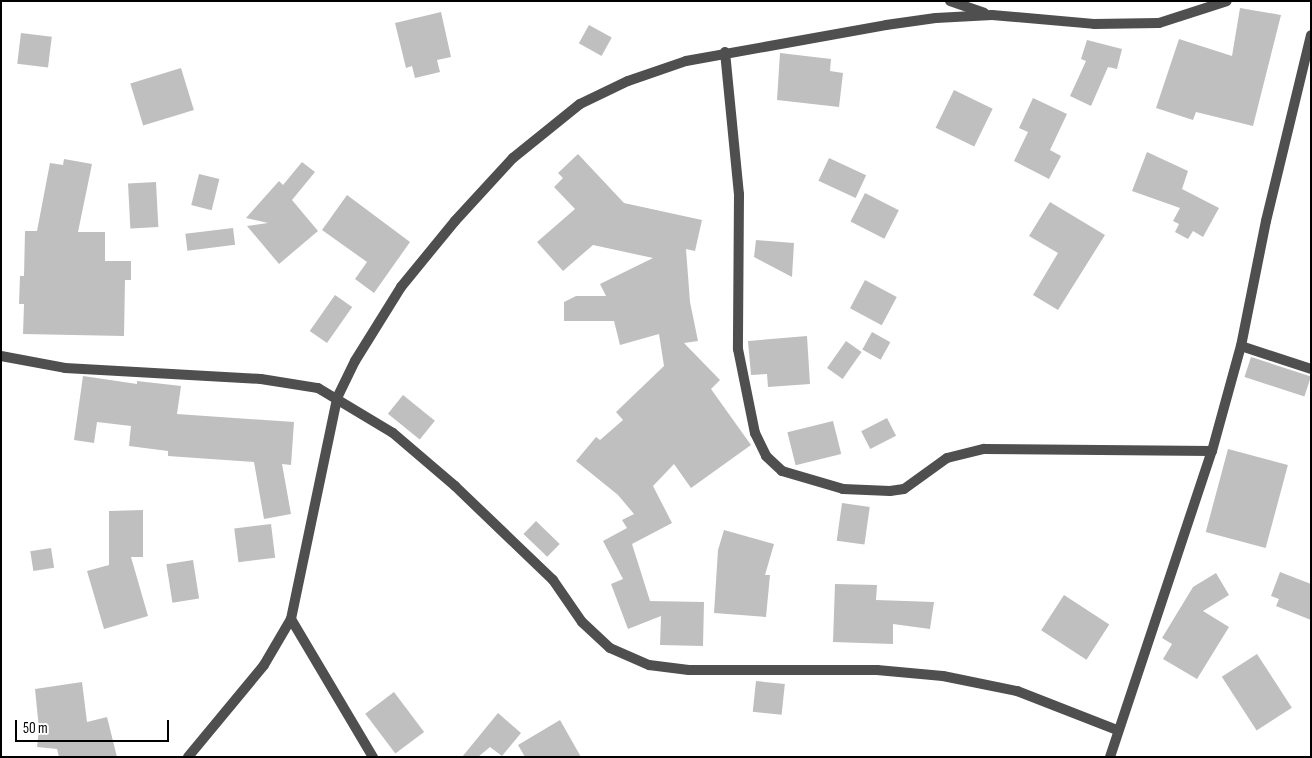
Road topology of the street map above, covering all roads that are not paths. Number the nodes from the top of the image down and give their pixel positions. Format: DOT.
graph roads {
  1 [pos="950,1"];
  2 [pos="1227,1"];
  3 [pos="992,15"];
  4 [pos="1311,35"];
  5 [pos="725,52"];
  6 [pos="1241,346"];
  7 [pos="1,356"];
  8 [pos="1311,369"];
  9 [pos="337,398"];
  10 [pos="1212,451"];
  11 [pos="291,619"];
  12 [pos="1116,730"];
  13 [pos="188,757"];
  14 [pos="373,757"];
  15 [pos="1110,757"];
  1 -- 3 [label="street"];
  2 -- 3 [label="street"];
  3 -- 5 [label="street"];
  4 -- 6 [label="street"];
  5 -- 9 [label="street"];
  5 -- 10 [label="street"];
  6 -- 8 [label="street"];
  6 -- 10 [label="street"];
  7 -- 9 [label="street"];
  9 -- 11 [label="street"];
  9 -- 12 [label="street"];
  10 -- 12 [label="street"];
  11 -- 13 [label="street"];
  11 -- 14 [label="street"];
  12 -- 15 [label="street"];
}
